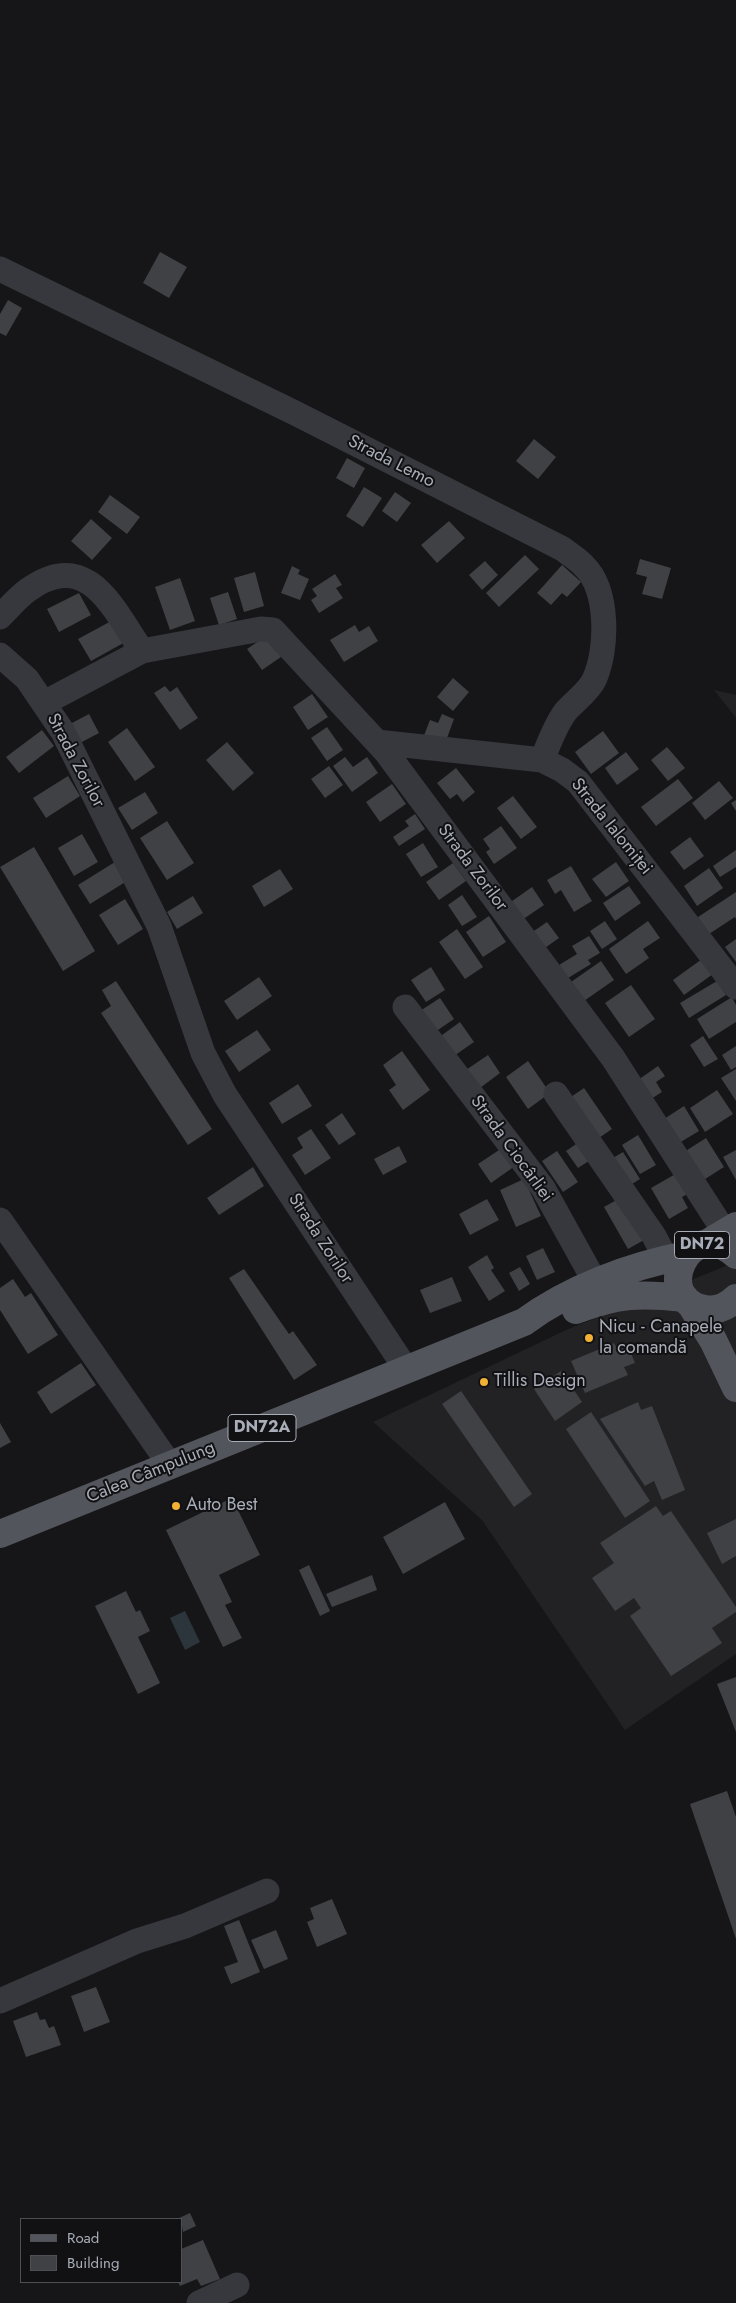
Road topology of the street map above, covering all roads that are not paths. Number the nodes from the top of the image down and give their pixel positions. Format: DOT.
graph roads {
  1 [pos="0,269"];
  2 [pos="0,616"];
  3 [pos="142,651"];
  4 [pos="0,655"];
  5 [pos="44,703"];
  6 [pos="378,742"];
  7 [pos="542,760"];
  8 [pos="736,987"];
  9 [pos="405,1007"];
  10 [pos="556,1094"];
  11 [pos="0,1220"];
  12 [pos="704,1243"];
  13 [pos="736,1255"];
  14 [pos="601,1291"];
  15 [pos="736,1298"];
  16 [pos="687,1300"];
  17 [pos="406,1369"];
  18 [pos="736,1388"];
  19 [pos="170,1465"];
  20 [pos="0,1534"];
  21 [pos="266,1891"];
  22 [pos="0,2001"];
  23 [pos="237,2285"];
  24 [pos="200,2303"];
  1 -- 7 [label="street, Strada Lemo"];
  2 -- 3 [label="street"];
  3 -- 5 [label="street, Strada Zorilor"];
  3 -- 6 [label="street, Strada Zorilor"];
  4 -- 5 [label="street, Strada Zorilor"];
  5 -- 17 [label="street, Strada Zorilor"];
  6 -- 7 [label="street, Strada Ialomiței"];
  6 -- 12 [label="street, Strada Zorilor"];
  7 -- 8 [label="street, Strada Ialomiței"];
  9 -- 14 [label="street, Strada Ciocârliei"];
  10 -- 12 [label="street"];
  11 -- 19 [label="street"];
  12 -- 13 [label="main road, DN72"];
  12 -- 14 [label="main road, Calea Câmpulung / DN72A"];
  12 -- 16 [label="main road, DN72"];
  14 -- 16 [label="main road, Calea Câmpulung / DN72A"];
  14 -- 17 [label="main road, Calea Câmpulung / DN72A"];
  15 -- 16 [label="main road, Calea Câmpulung"];
  16 -- 18 [label="main road, DN72"];
  17 -- 19 [label="main road, Calea Câmpulung / DN72A"];
  19 -- 20 [label="main road, Calea Câmpulung / DN72A"];
  21 -- 22 [label="street"];
  23 -- 24 [label="street"];
}
